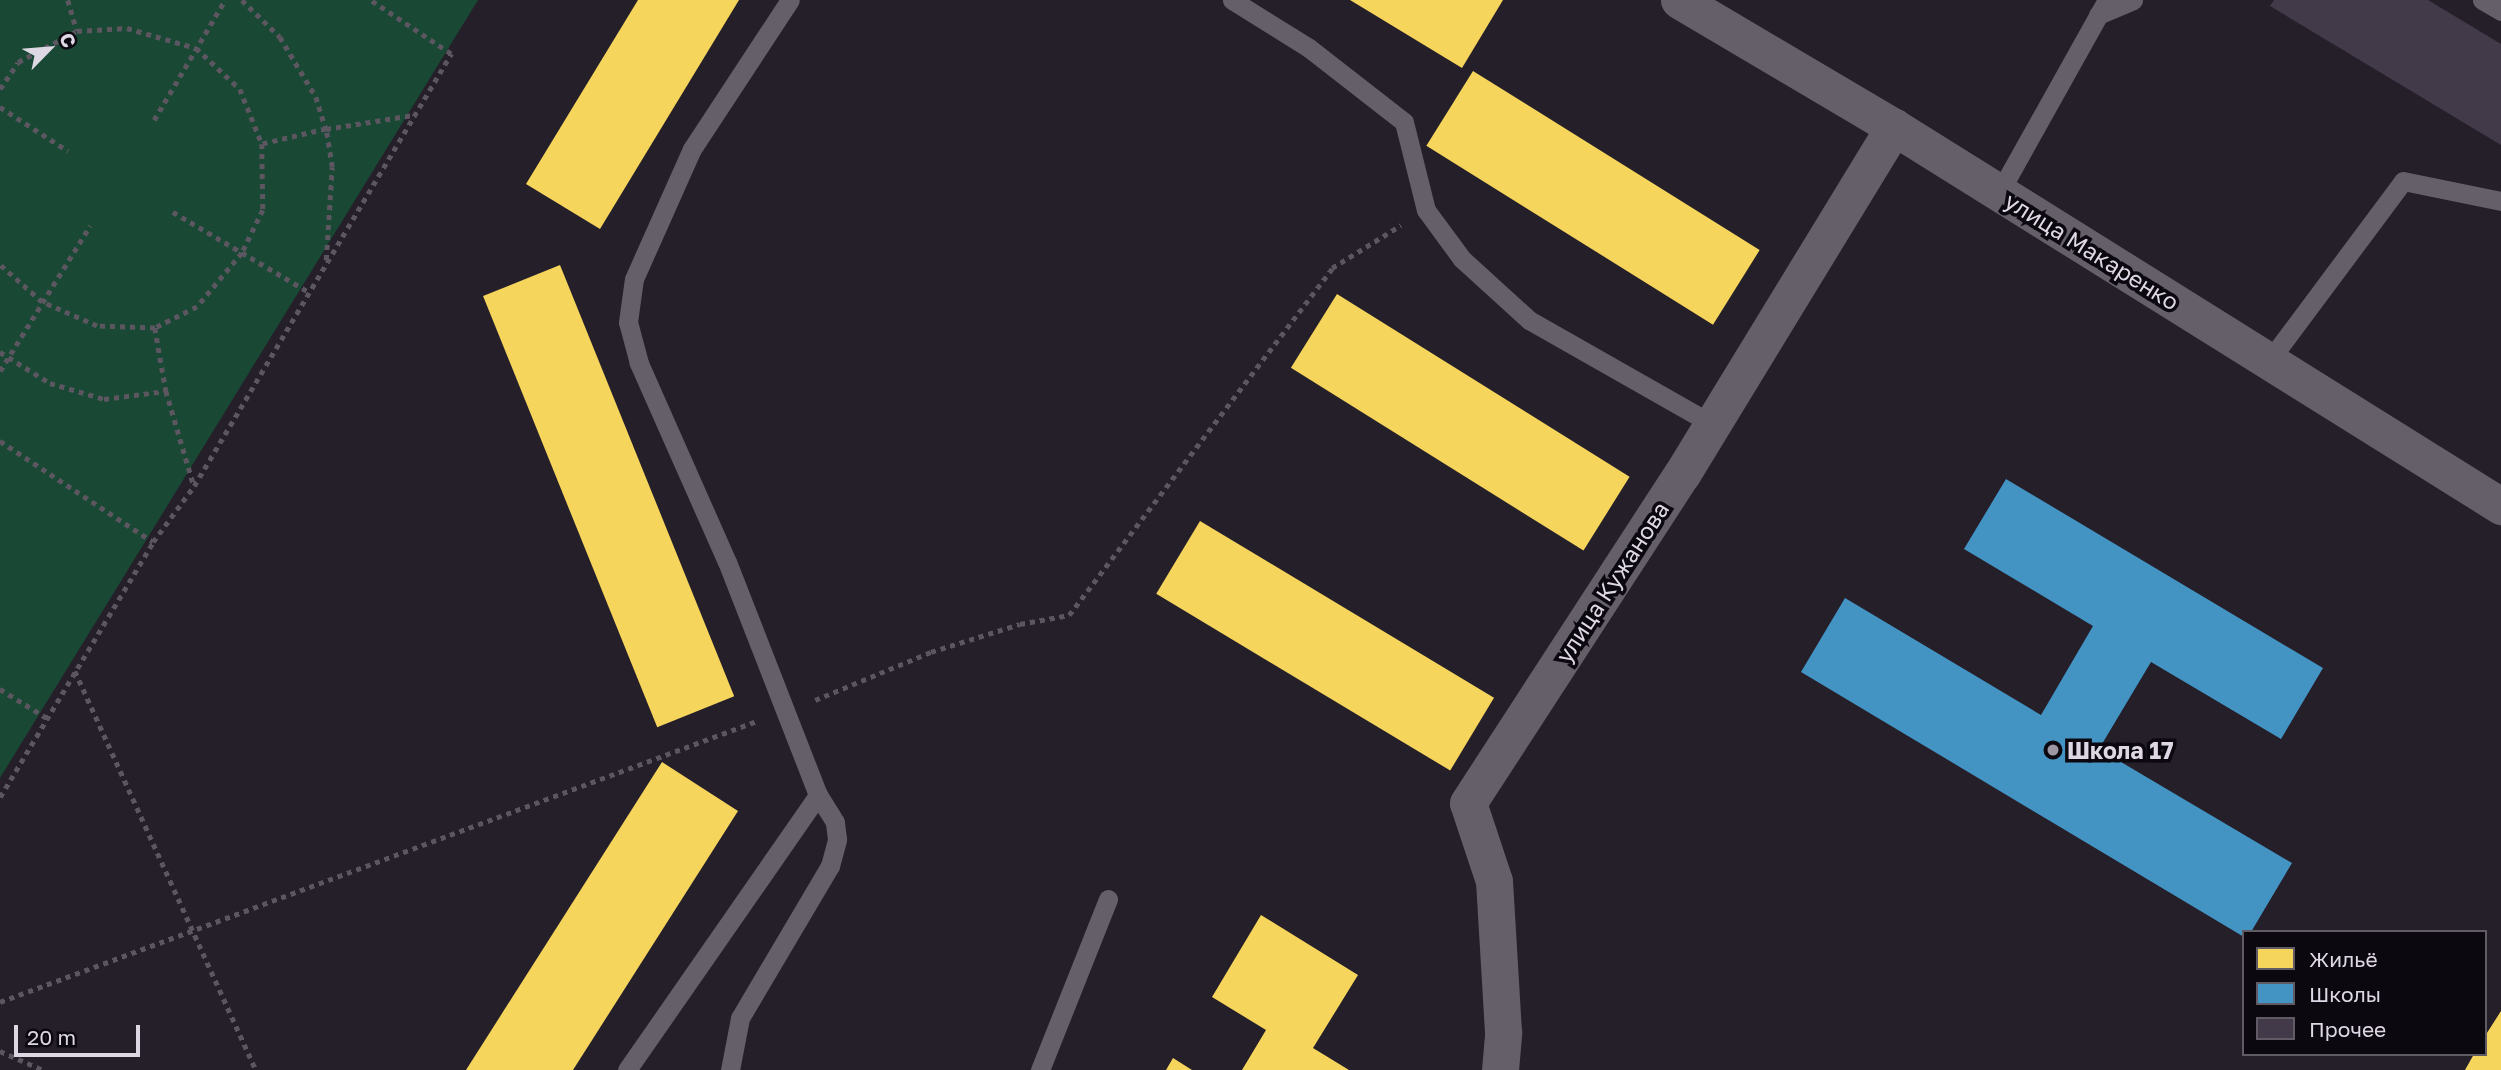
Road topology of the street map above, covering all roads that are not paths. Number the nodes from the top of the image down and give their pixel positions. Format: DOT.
graph roads {
  1 [pos="790,0"];
  2 [pos="1233,0"];
  3 [pos="1679,0"];
  4 [pos="2133,0"];
  5 [pos="2482,0"];
  6 [pos="2103,8"];
  7 [pos="2501,11"];
  8 [pos="1894,127"];
  9 [pos="1999,192"];
  10 [pos="2501,201"];
  11 [pos="2269,361"];
  12 [pos="1712,424"];
  13 [pos="2501,506"];
  14 [pos="818,795"];
  15 [pos="1108,899"];
  16 [pos="627,1070"];
  17 [pos="730,1070"];
  18 [pos="1040,1070"];
  19 [pos="1500,1070"];
  1 -- 14 [label="lane"];
  2 -- 12 [label="lane"];
  3 -- 8 [label="street, улица Макаренко"];
  4 -- 6 [label="lane"];
  5 -- 7 [label="lane"];
  6 -- 9 [label="lane"];
  8 -- 9 [label="street, улица Макаренко"];
  8 -- 12 [label="street, улица Кужанова"];
  9 -- 11 [label="street, улица Макаренко"];
  10 -- 11 [label="lane"];
  11 -- 13 [label="street, улица Макаренко"];
  12 -- 19 [label="street, улица Кужанова"];
  14 -- 16 [label="lane"];
  14 -- 17 [label="lane"];
  15 -- 18 [label="lane"];
}
